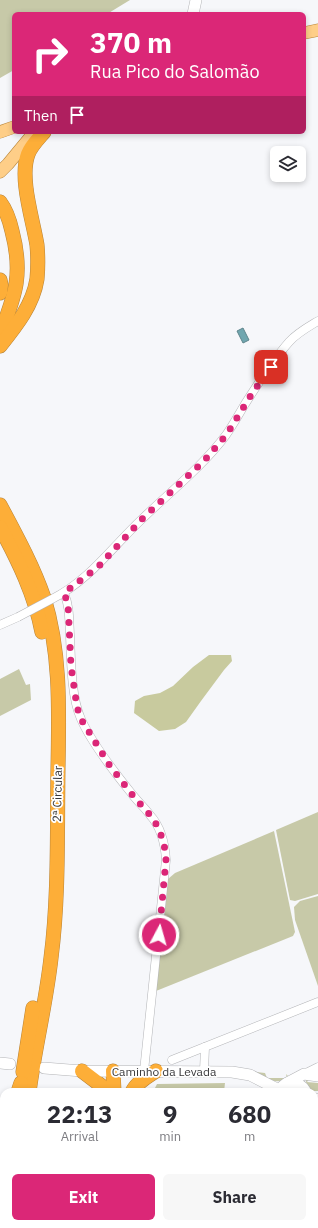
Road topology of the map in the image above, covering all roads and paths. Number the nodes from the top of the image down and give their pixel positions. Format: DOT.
graph roads {
  1 [pos="196,0"];
  2 [pos="193,12"];
  3 [pos="318,30"];
  4 [pos="306,33"];
  5 [pos="12,128"];
  6 [pos="0,132"];
  7 [pos="33,134"];
  8 [pos="42,134"];
  9 [pos="0,172"];
  10 [pos="0,202"];
  11 [pos="0,280"];
  12 [pos="0,293"];
  13 [pos="318,320"];
  14 [pos="0,334"];
  15 [pos="0,346"];
  16 [pos="0,502"];
  17 [pos="2,516"];
  18 [pos="64,593"];
  19 [pos="0,625"];
  20 [pos="318,1002"];
  21 [pos="205,1047"];
  22 [pos="172,1060"];
  23 [pos="318,1067"];
  24 [pos="44,1068"];
  25 [pos="82,1071"];
  26 [pos="118,1071"];
  27 [pos="150,1071"];
  28 [pos="204,1071"];
  29 [pos="318,1076"];
  30 [pos="305,1087"];
  31 [pos="24,1088"];
  32 [pos="104,1088"];
  33 [pos="115,1088"];
  34 [pos="121,1088"];
  35 [pos="134,1088"];
  36 [pos="279,1088"];
  37 [pos="283,1088"];
  1 -- 2 [label="street"];
  3 -- 4 [label="main road"];
  5 -- 6 [label="main road"];
  7 -- 9 [label="main road"];
  8 -- 15 [label="highway"];
  10 -- 14 [label="highway"];
  11 -- 12 [label="highway"];
  13 -- 18 [label="street"];
  16 -- 17 [label="highway, 2ª Circular"];
  17 -- 31 [label="highway, 2ª Circular"];
  18 -- 19 [label="street, bridge"];
  18 -- 27 [label="street"];
  20 -- 21 [label="street"];
  21 -- 22 [label="street"];
  21 -- 28 [label="street"];
  23 -- 30 [label="street"];
  24 -- 25 [label="street, Caminho da Levada"];
  25 -- 26 [label="street, Caminho da Levada"];
  25 -- 32 [label="highway"];
  26 -- 27 [label="street, Caminho da Levada"];
  26 -- 33 [label="highway"];
  26 -- 34 [label="highway"];
  27 -- 28 [label="street, Caminho da Levada"];
  27 -- 35 [label="highway"];
  28 -- 36 [label="street, Caminho da Levada"];
  29 -- 30 [label="street"];
  30 -- 37 [label="street"];
}
